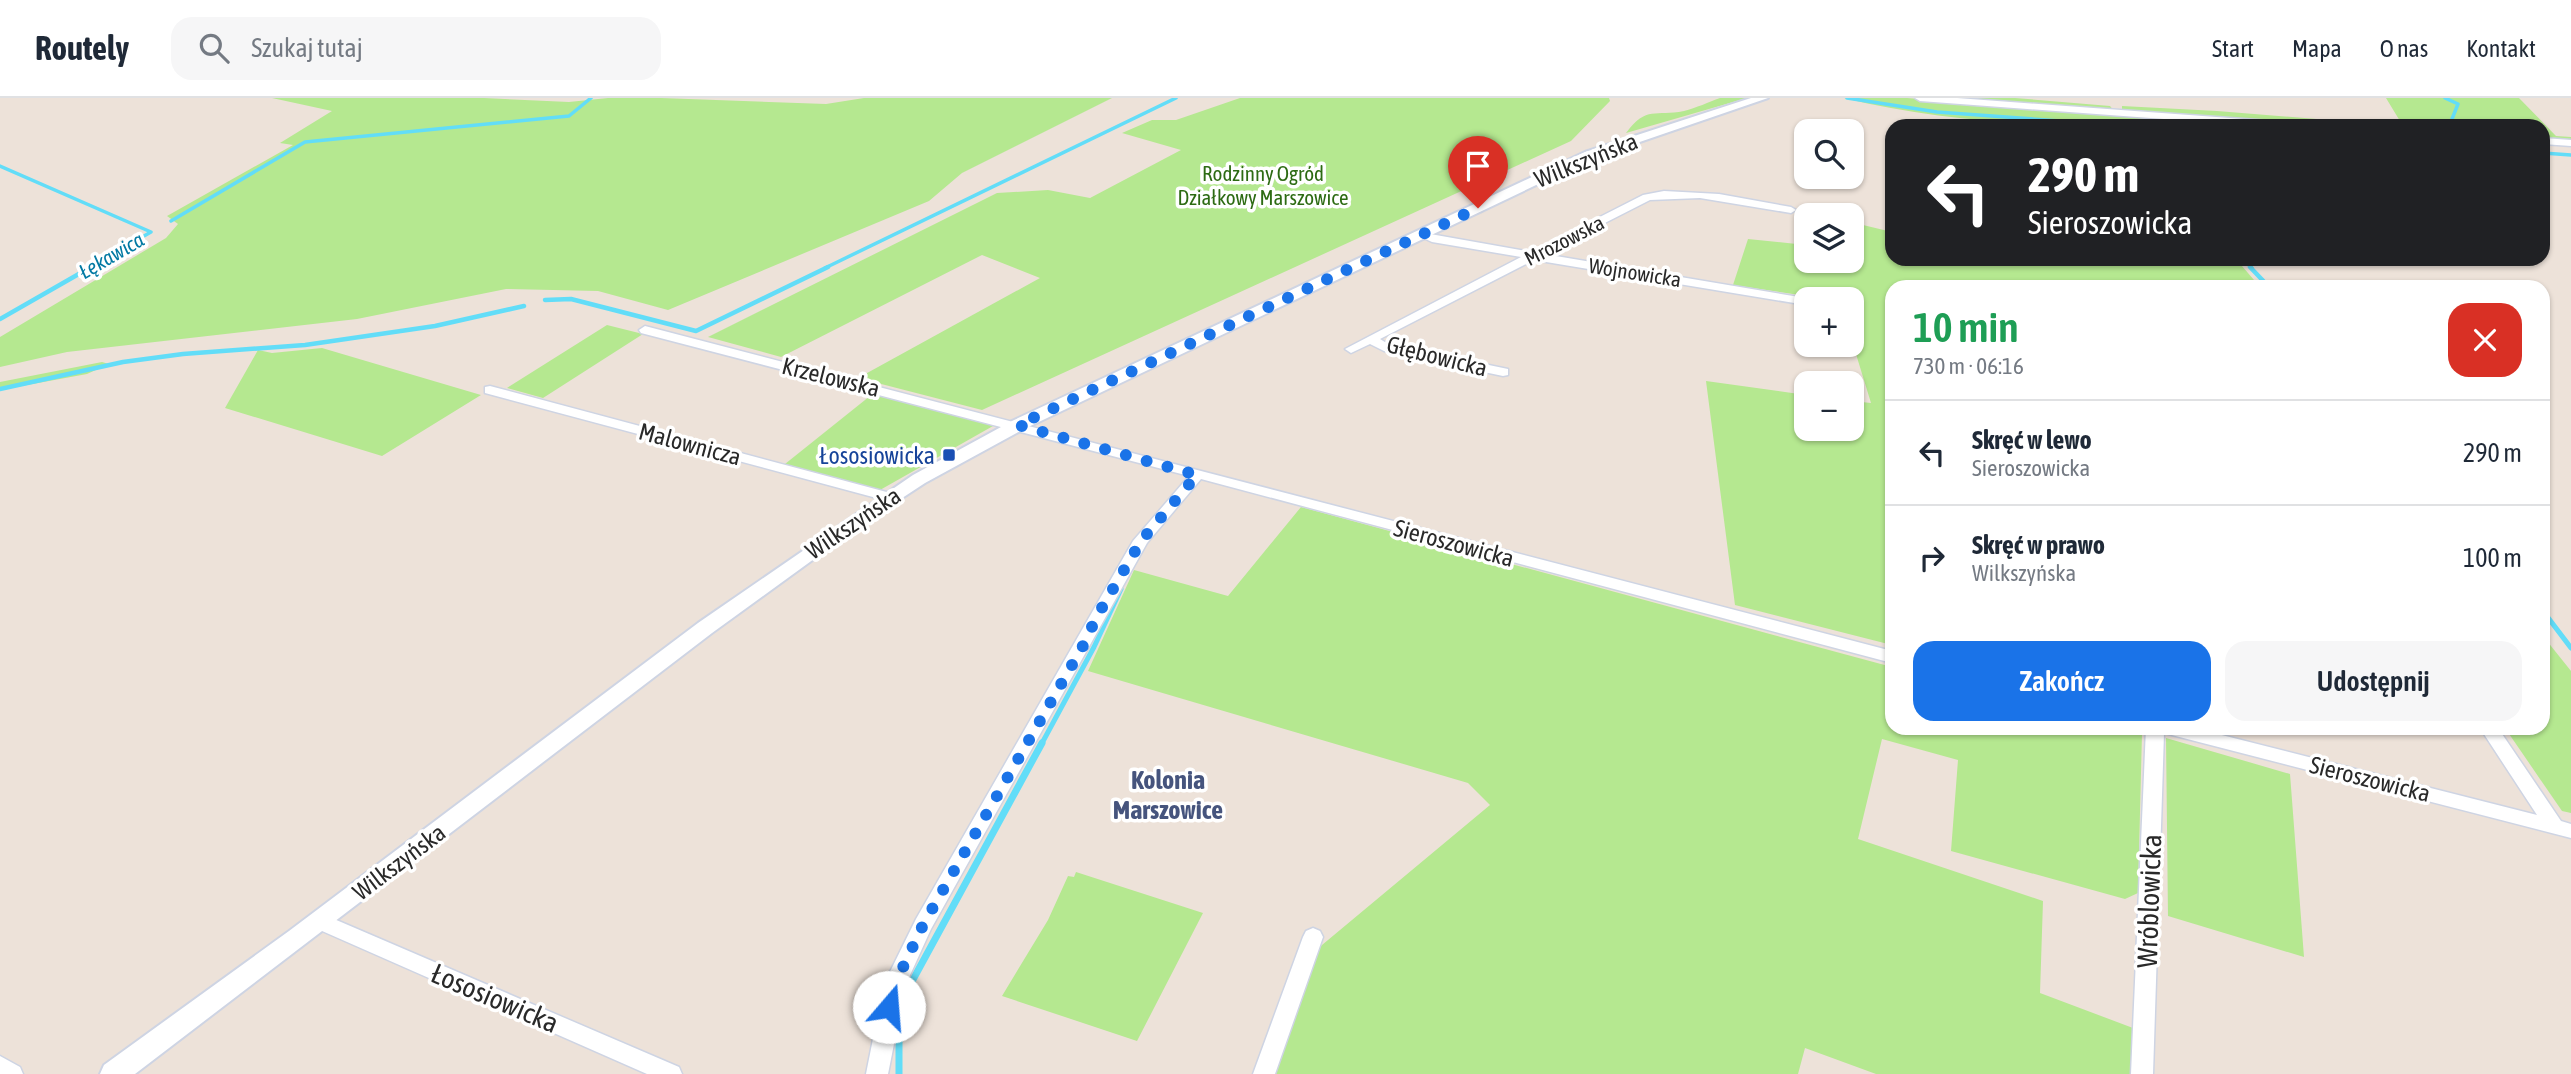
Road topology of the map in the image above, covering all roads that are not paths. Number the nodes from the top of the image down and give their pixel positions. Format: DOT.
graph roads {
  1 [pos="1762,98"];
  2 [pos="1920,98"];
  3 [pos="2203,119"];
  4 [pos="2550,142"];
  5 [pos="2571,143"];
  6 [pos="1791,210"];
  7 [pos="1423,234"];
  8 [pos="1535,255"];
  9 [pos="1794,299"];
  10 [pos="645,330"];
  11 [pos="1371,339"];
  12 [pos="1351,349"];
  13 [pos="1503,372"];
  14 [pos="490,390"];
  15 [pos="1018,425"];
  16 [pos="1197,475"];
  17 [pos="889,498"];
  18 [pos="1885,655"];
  19 [pos="2155,735"];
  20 [pos="2196,735"];
  21 [pos="2494,735"];
  22 [pos="2562,829"];
  23 [pos="320,922"];
  24 [pos="1313,937"];
  25 [pos="0,1066"];
  26 [pos="12,1074"];
  27 [pos="114,1074"];
  28 [pos="671,1074"];
  29 [pos="877,1074"];
  30 [pos="1264,1074"];
  31 [pos="2143,1074"];
  1 -- 7 [label="street, Wilkszyńska"];
  2 -- 3 [label="street"];
  4 -- 5 [label="street"];
  6 -- 8 [label="street, Mrozowska"];
  7 -- 8 [label="street, Wojnowicka"];
  7 -- 15 [label="street, Wilkszyńska"];
  8 -- 9 [label="street, Wojnowicka"];
  8 -- 11 [label="street, Mrozowska"];
  10 -- 15 [label="street, Krzelowska"];
  11 -- 12 [label="street, Mrozowska"];
  11 -- 13 [label="street, Głębowicka"];
  14 -- 17 [label="street, Malownicza"];
  15 -- 16 [label="street, Sieroszowicka"];
  15 -- 17 [label="street, Wilkszyńska"];
  16 -- 18 [label="street, Sieroszowicka"];
  16 -- 29 [label="street"];
  17 -- 23 [label="street, Wilkszyńska"];
  19 -- 31 [label="street, Wróblowicka"];
  20 -- 22 [label="street, Sieroszowicka"];
  21 -- 22 [label="street"];
  23 -- 27 [label="street, Wilkszyńska"];
  23 -- 28 [label="street, Łososiowicka"];
  24 -- 30 [label="street"];
  25 -- 26 [label="street"];
}
